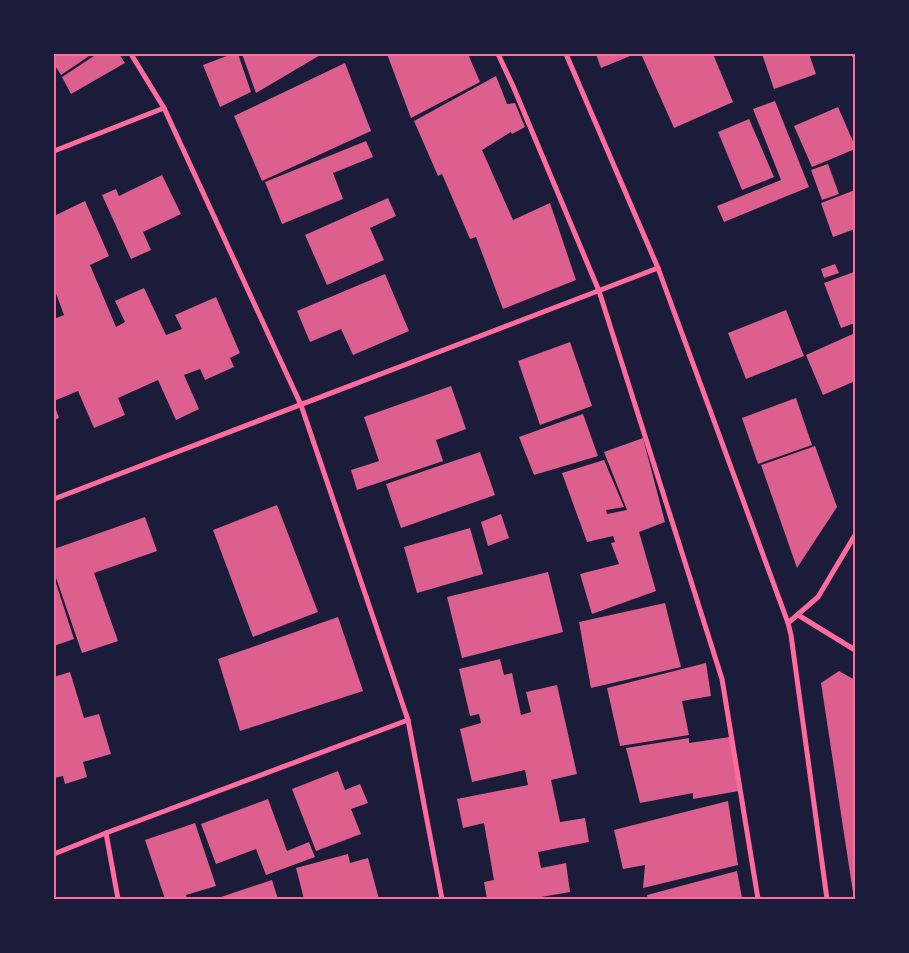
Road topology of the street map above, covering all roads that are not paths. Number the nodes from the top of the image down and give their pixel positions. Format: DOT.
graph roads {
  1 [pos="131,54"];
  2 [pos="498,54"];
  3 [pos="566,54"];
  4 [pos="164,108"];
  5 [pos="54,151"];
  6 [pos="658,268"];
  7 [pos="600,291"];
  8 [pos="301,404"];
  9 [pos="54,499"];
  10 [pos="855,535"];
  11 [pos="798,615"];
  12 [pos="788,623"];
  13 [pos="855,650"];
  14 [pos="408,720"];
  15 [pos="106,833"];
  16 [pos="54,854"];
  17 [pos="118,899"];
  18 [pos="442,899"];
  19 [pos="758,899"];
  20 [pos="827,899"];
  1 -- 4 [label="street"];
  2 -- 7 [label="street"];
  3 -- 6 [label="street"];
  4 -- 5 [label="street"];
  4 -- 8 [label="street"];
  6 -- 7 [label="street"];
  6 -- 12 [label="street"];
  7 -- 8 [label="street"];
  7 -- 19 [label="street"];
  8 -- 9 [label="street"];
  8 -- 14 [label="street"];
  10 -- 11 [label="street"];
  11 -- 12 [label="street"];
  11 -- 13 [label="street"];
  12 -- 20 [label="street"];
  14 -- 15 [label="street"];
  14 -- 18 [label="street"];
  15 -- 16 [label="street"];
  15 -- 17 [label="street"];
}
